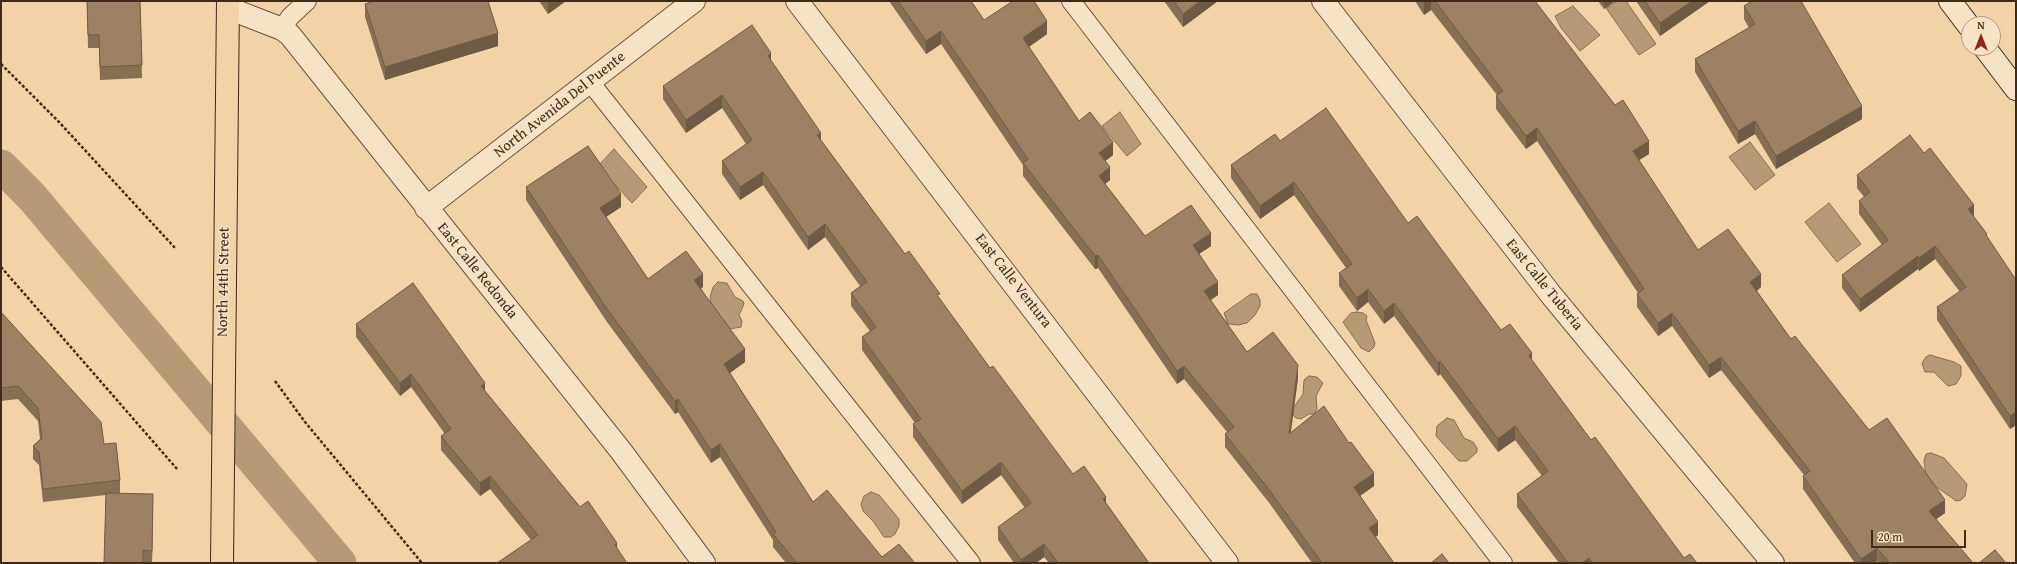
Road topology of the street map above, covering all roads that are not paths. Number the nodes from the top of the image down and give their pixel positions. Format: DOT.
graph roads {
  1 [pos="307,1"];
  2 [pos="694,1"];
  3 [pos="797,1"];
  4 [pos="1071,1"];
  5 [pos="1323,1"];
  6 [pos="1950,1"];
  7 [pos="228,5"];
  8 [pos="1961,16"];
  9 [pos="282,29"];
  10 [pos="1991,56"];
  11 [pos="590,82"];
  12 [pos="2016,89"];
  13 [pos="426,208"];
  14 [pos="222,563"];
  15 [pos="704,563"];
  16 [pos="971,563"];
  17 [pos="1227,563"];
  18 [pos="1503,563"];
  19 [pos="1773,563"];
  1 -- 9 [label="lane"];
  2 -- 11 [label="street, North Avenida Del Puente"];
  3 -- 17 [label="street, East Calle Ventura"];
  4 -- 18 [label="lane"];
  5 -- 19 [label="street, East Calle Tuberia"];
  6 -- 8 [label="street"];
  7 -- 9 [label="street, East Calle Redonda"];
  7 -- 14 [label="main road, North 44th Street"];
  9 -- 13 [label="street, East Calle Redonda"];
  10 -- 12 [label="street"];
  11 -- 13 [label="street, North Avenida Del Puente"];
  11 -- 16 [label="lane"];
  13 -- 15 [label="street, East Calle Redonda"];
}
